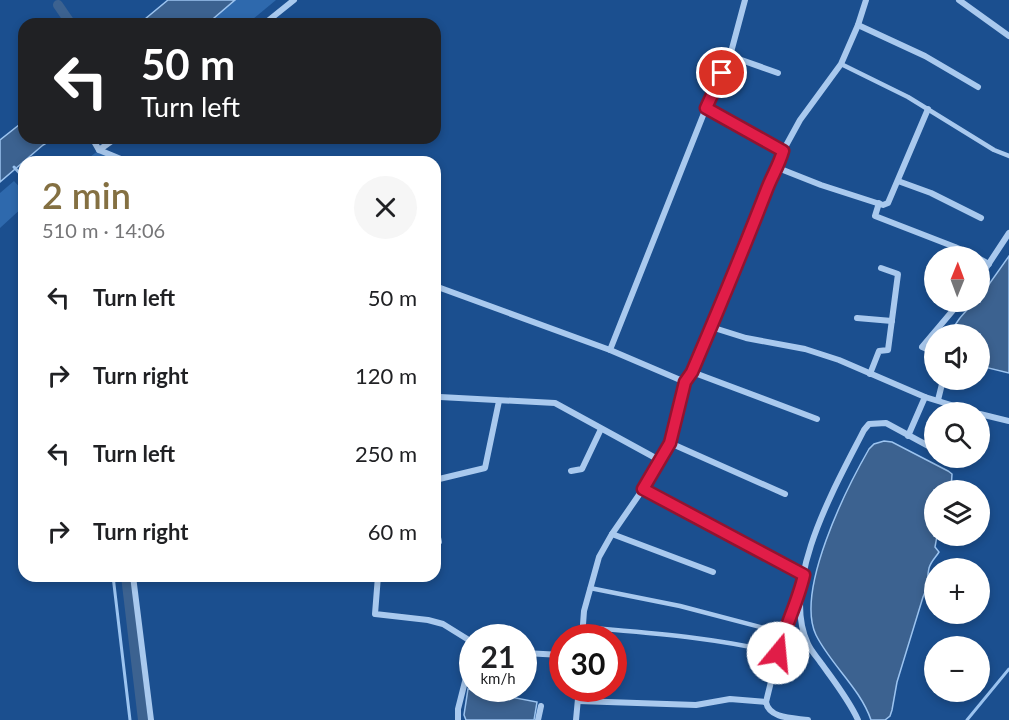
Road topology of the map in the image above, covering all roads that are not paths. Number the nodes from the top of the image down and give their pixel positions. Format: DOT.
graph roads {
  1 [pos="294,0"];
  2 [pos="746,0"];
  3 [pos="866,0"];
  4 [pos="959,0"];
  5 [pos="272,18"];
  6 [pos="858,25"];
  7 [pos="1009,36"];
  8 [pos="730,56"];
  9 [pos="841,64"];
  10 [pos="778,73"];
  11 [pos="978,87"];
  12 [pos="706,108"];
  13 [pos="928,109"];
  14 [pos="96,144"];
  15 [pos="108,144"];
  16 [pos="99,150"];
  17 [pos="783,151"];
  18 [pos="114,156"];
  19 [pos="1009,156"];
  20 [pos="778,168"];
  21 [pos="897,181"];
  22 [pos="879,203"];
  23 [pos="981,218"];
  24 [pos="1009,233"];
  25 [pos="952,246"];
  26 [pos="990,262"];
  27 [pos="881,268"];
  28 [pos="441,288"];
  29 [pos="952,312"];
  30 [pos="857,318"];
  31 [pos="892,321"];
  32 [pos="941,324"];
  33 [pos="711,327"];
  34 [pos="610,350"];
  35 [pos="692,372"];
  36 [pos="870,374"];
  37 [pos="685,382"];
  38 [pos="940,390"];
  39 [pos="441,397"];
  40 [pos="925,397"];
  41 [pos="938,400"];
  42 [pos="499,401"];
  43 [pos="944,402"];
  44 [pos="990,416"];
  45 [pos="817,419"];
  46 [pos="1009,421"];
  47 [pos="601,429"];
  48 [pos="908,436"];
  49 [pos="670,443"];
  50 [pos="924,444"];
  51 [pos="661,460"];
  52 [pos="571,471"];
  53 [pos="441,479"];
  54 [pos="643,489"];
  55 [pos="785,494"];
  56 [pos="612,534"];
  57 [pos="713,572"];
  58 [pos="804,575"];
  59 [pos="135,582"];
  60 [pos="378,582"];
  61 [pos="590,588"];
  62 [pos="799,597"];
  63 [pos="583,624"];
  64 [pos="627,631"];
  65 [pos="783,633"];
  66 [pos="459,634"];
  67 [pos="778,653"];
  68 [pos="460,702"];
  69 [pos="578,702"];
  70 [pos="608,702"];
  71 [pos="766,702"];
  72 [pos="541,706"];
  73 [pos="151,720"];
  74 [pos="458,720"];
  75 [pos="538,720"];
  76 [pos="576,720"];
  77 [pos="807,720"];
  78 [pos="858,720"];
  1 -- 5 [label="street"];
  2 -- 8 [label="street"];
  3 -- 6 [label="street"];
  4 -- 7 [label="street"];
  6 -- 9 [label="street"];
  6 -- 11 [label="street"];
  8 -- 10 [label="street"];
  8 -- 12 [label="street"];
  9 -- 13 [label="lane"];
  9 -- 17 [label="street"];
  12 -- 17 [label="street"];
  12 -- 34 [label="street"];
  13 -- 19 [label="lane"];
  13 -- 21 [label="street"];
  14 -- 16 [label="street"];
  15 -- 16 [label="street"];
  16 -- 18 [label="street"];
  17 -- 20 [label="street"];
  20 -- 22 [label="street"];
  20 -- 33 [label="street"];
  21 -- 22 [label="street"];
  21 -- 23 [label="street"];
  22 -- 25 [label="street"];
  24 -- 26 [label="street"];
  27 -- 31 [label="street"];
  28 -- 34 [label="street"];
  29 -- 32 [label="street"];
  30 -- 31 [label="street"];
  31 -- 36 [label="street"];
  33 -- 35 [label="street"];
  33 -- 36 [label="street"];
  34 -- 37 [label="street"];
  35 -- 37 [label="street"];
  35 -- 45 [label="street"];
  36 -- 40 [label="street"];
  37 -- 49 [label="street"];
  38 -- 41 [label="street"];
  39 -- 42 [label="street"];
  40 -- 41 [label="street"];
  40 -- 48 [label="street"];
  41 -- 43 [label="street"];
  42 -- 47 [label="street"];
  42 -- 53 [label="street"];
  44 -- 46 [label="street"];
  47 -- 51 [label="street"];
  47 -- 52 [label="street"];
  48 -- 50 [label="street"];
  48 -- 58 [label="street"];
  49 -- 51 [label="street"];
  49 -- 55 [label="street"];
  51 -- 54 [label="street"];
  54 -- 56 [label="street"];
  54 -- 58 [label="lane"];
  56 -- 57 [label="street"];
  56 -- 61 [label="street"];
  58 -- 62 [label="street"];
  59 -- 73 [label="street"];
  60 -- 66 [label="street"];
  61 -- 63 [label="street"];
  61 -- 65 [label="lane"];
  62 -- 65 [label="street"];
  62 -- 78 [label="street"];
  64 -- 67 [label="lane"];
  65 -- 67 [label="street"];
  67 -- 71 [label="street"];
  68 -- 74 [label="street"];
  69 -- 76 [label="street"];
  70 -- 71 [label="street"];
  71 -- 77 [label="street"];
  72 -- 75 [label="street"];
}
